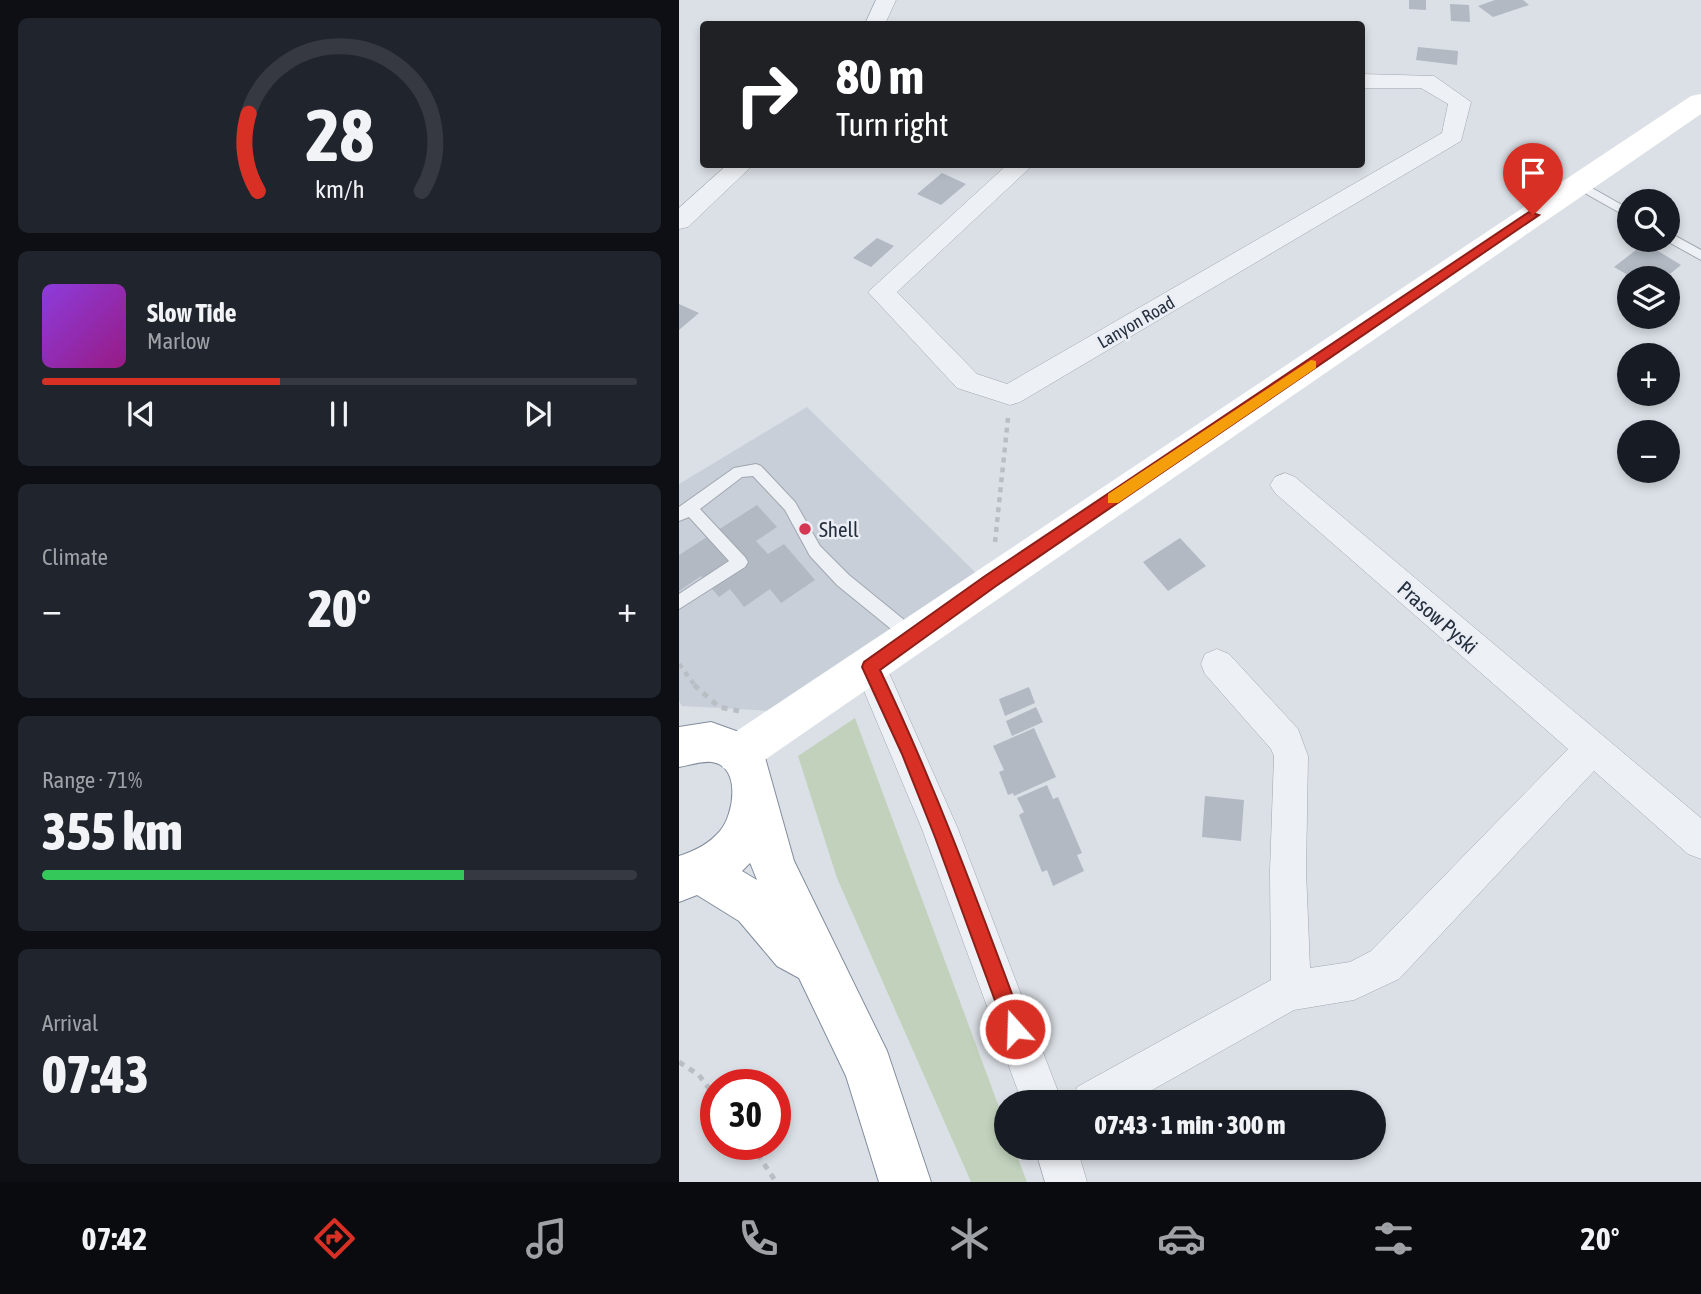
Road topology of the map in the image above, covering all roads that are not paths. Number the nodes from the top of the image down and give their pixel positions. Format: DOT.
graph roads {
  1 [pos="886,0"];
  2 [pos="876,21"];
  3 [pos="1365,81"];
  4 [pos="1701,102"];
  5 [pos="738,168"];
  6 [pos="1019,168"];
  7 [pos="1579,184"];
  8 [pos="1617,207"];
  9 [pos="679,220"];
  10 [pos="1680,243"];
  11 [pos="1701,256"];
  12 [pos="1285,485"];
  13 [pos="685,512"];
  14 [pos="679,602"];
  15 [pos="913,636"];
  16 [pos="1217,664"];
  17 [pos="870,667"];
  18 [pos="681,744"];
  19 [pos="1592,749"];
  20 [pos="738,754"];
  21 [pos="756,806"];
  22 [pos="1701,841"];
  23 [pos="690,875"];
  24 [pos="817,964"];
  25 [pos="1289,991"];
  26 [pos="1038,1090"];
  27 [pos="1112,1090"];
  28 [pos="1060,1160"];
  29 [pos="905,1182"];
  30 [pos="1066,1182"];
  1 -- 2 [label="street"];
  3 -- 6 [label="street, Lanyon Road"];
  4 -- 7 [label="main road"];
  5 -- 9 [label="street"];
  7 -- 8 [label="lane"];
  7 -- 15 [label="main road"];
  10 -- 11 [label="lane"];
  12 -- 19 [label="street, Prasow Pyski"];
  13 -- 14 [label="lane"];
  13 -- 15 [label="lane"];
  15 -- 17 [label="main road"];
  16 -- 25 [label="street"];
  17 -- 20 [label="main road"];
  17 -- 26 [label="street"];
  18 -- 20 [label="main road"];
  19 -- 22 [label="street, Prasow Pyski"];
  19 -- 25 [label="street"];
  20 -- 21 [label="main road"];
  21 -- 23 [label="main road"];
  21 -- 24 [label="main road"];
  23 -- 24 [label="main road"];
  24 -- 29 [label="main road"];
  25 -- 27 [label="street"];
  28 -- 30 [label="street"];
}
